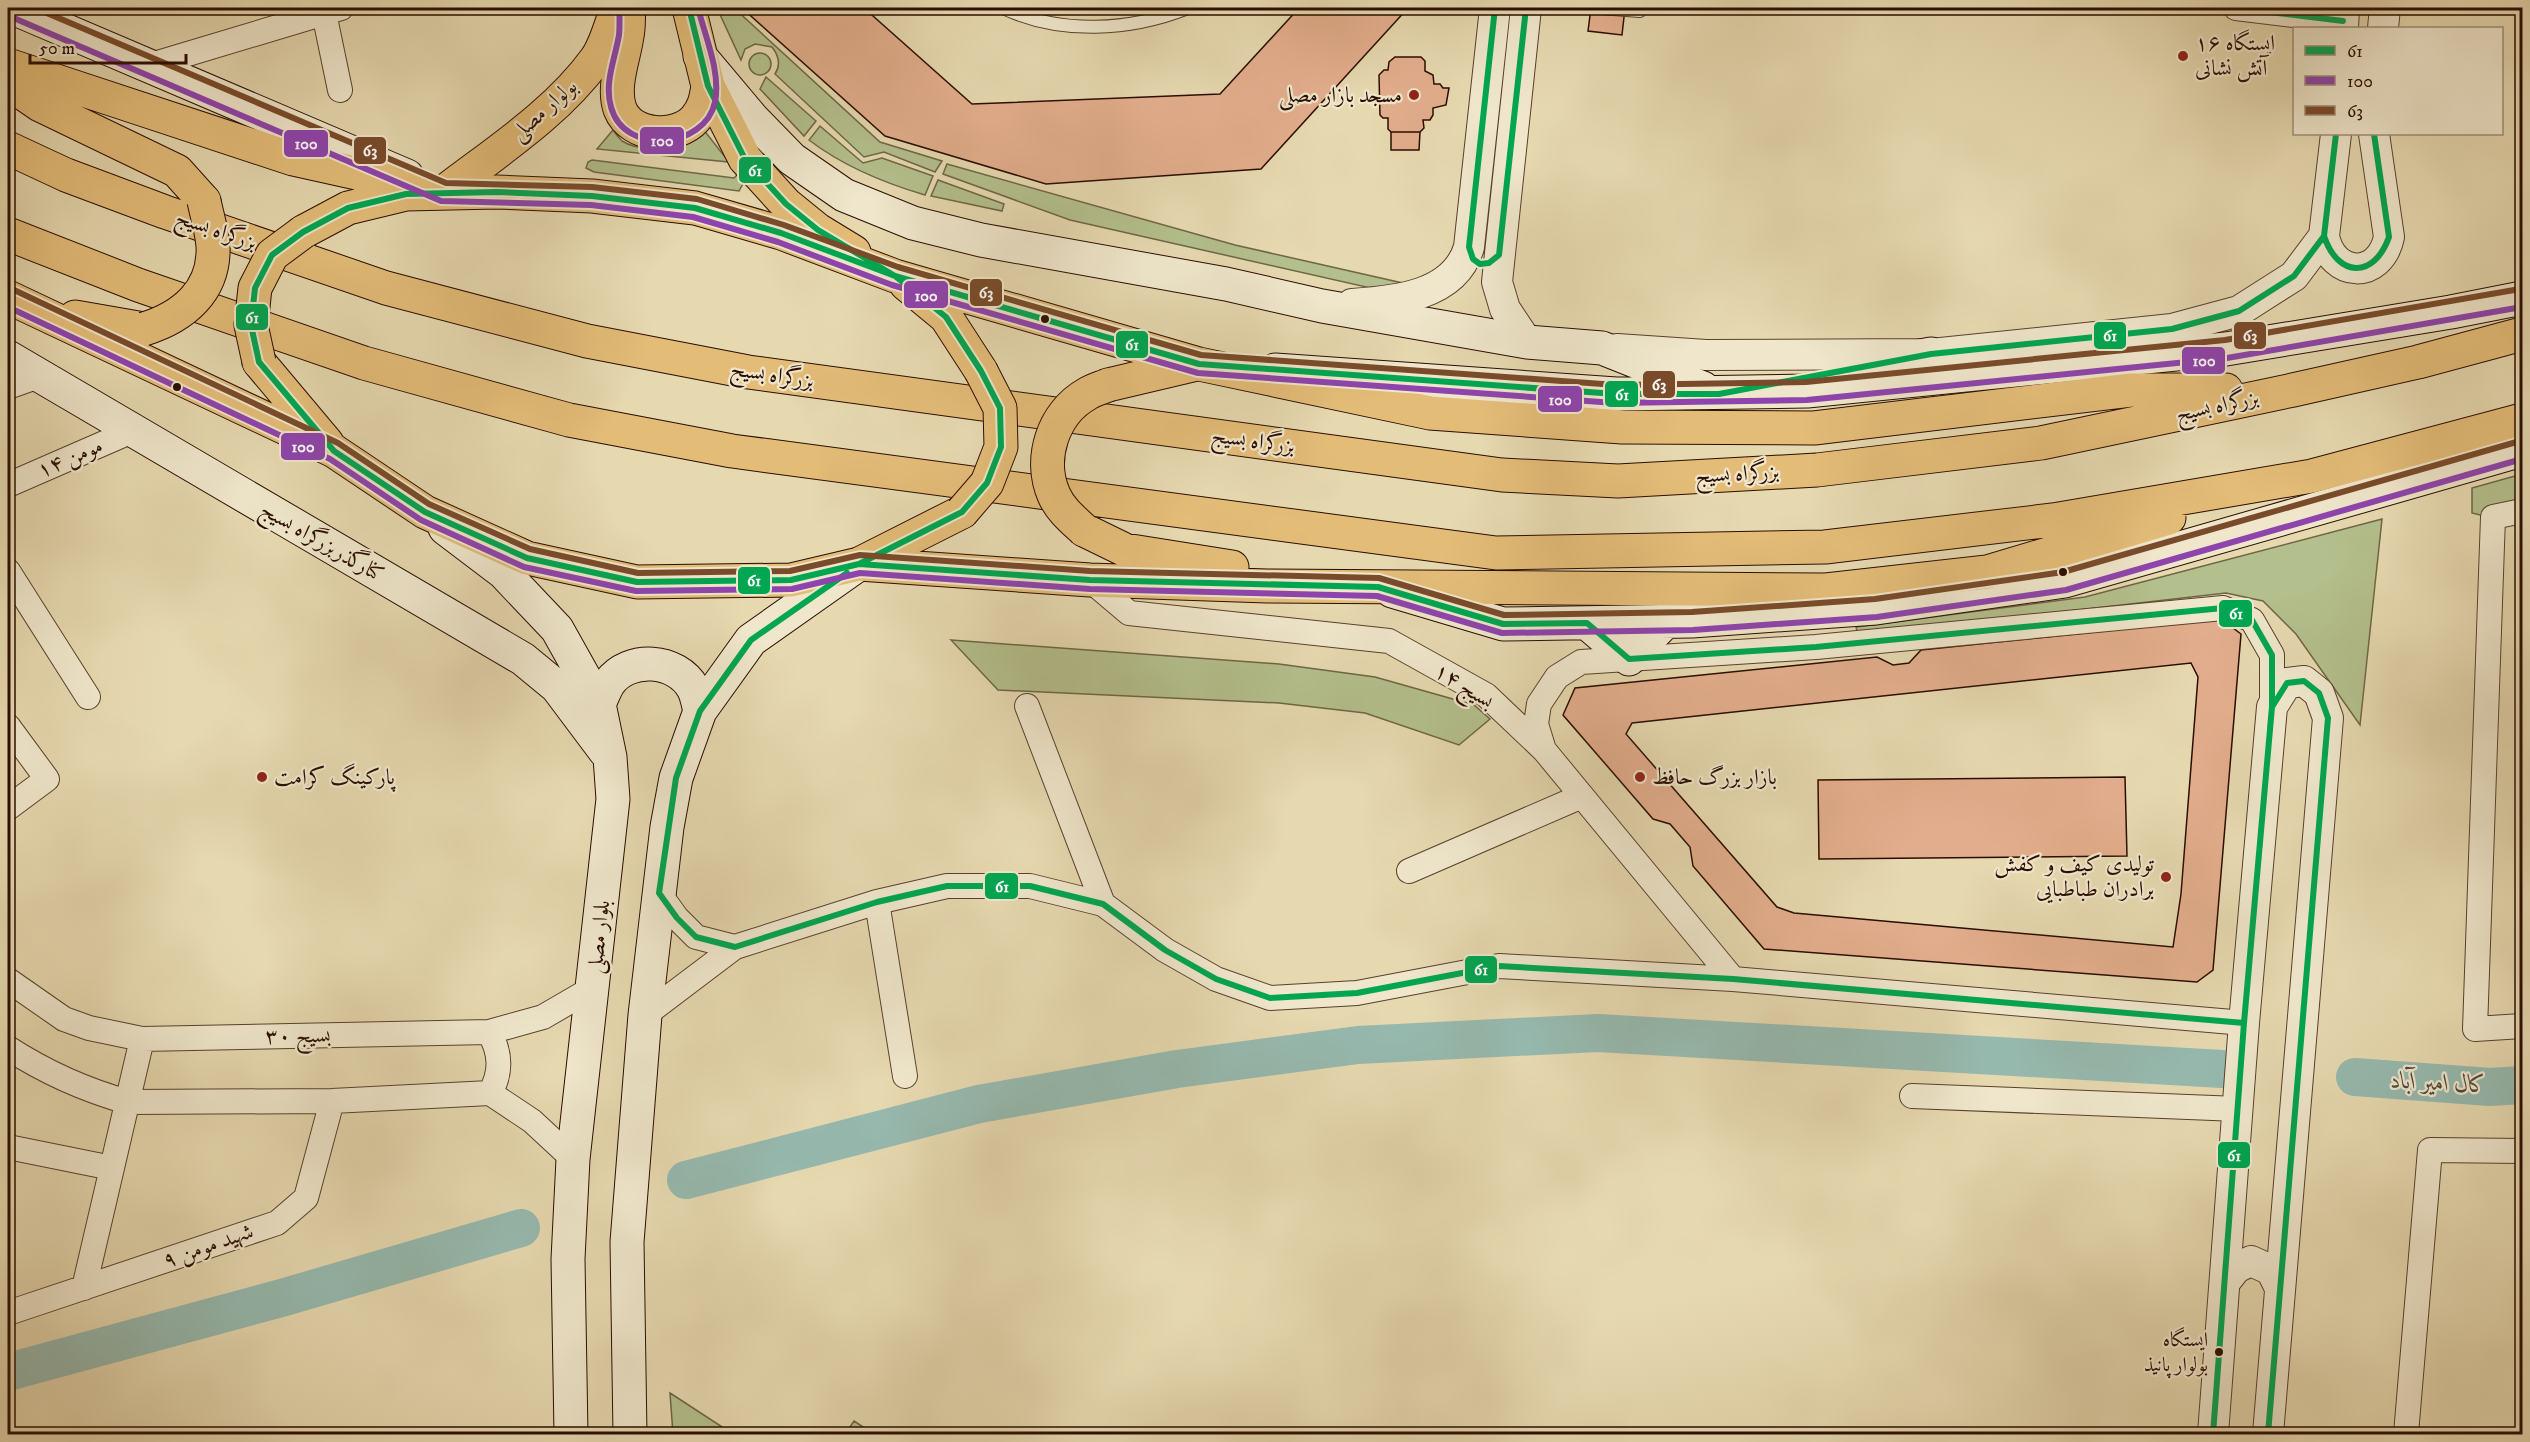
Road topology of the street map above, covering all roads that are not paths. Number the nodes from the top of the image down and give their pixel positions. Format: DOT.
graph roads {
  1 [pos="13,8"];
  2 [pos="617,8"];
  3 [pos="629,8"];
  4 [pos="689,8"];
  5 [pos="1003,8"];
  6 [pos="1188,8"];
  7 [pos="1495,8"];
  8 [pos="1526,8"];
  9 [pos="1600,8"];
  10 [pos="1640,8"];
  11 [pos="2236,8"];
  12 [pos="2385,8"];
  13 [pos="332,10"];
  14 [pos="2343,19"];
  15 [pos="2383,27"];
  16 [pos="8,65"];
  17 [pos="151,65"];
  18 [pos="704,70"];
  19 [pos="8,83"];
  20 [pos="340,90"];
  21 [pos="2336,135"];
  22 [pos="2374,135"];
  23 [pos="8,148"];
  24 [pos="444,192"];
  25 [pos="8,234"];
  26 [pos="2324,236"];
  27 [pos="1469,247"];
  28 [pos="1499,255"];
  29 [pos="895,276"];
  30 [pos="2523,298"];
  31 [pos="21,303"];
  32 [pos="1322,306"];
  33 [pos="2523,334"];
  34 [pos="1527,342"];
  35 [pos="1602,348"];
  36 [pos="1931,354"];
  37 [pos="8,357"];
  38 [pos="1199,364"];
  39 [pos="39,376"];
  40 [pos="8,387"];
  41 [pos="2294,390"];
  42 [pos="1719,394"];
  43 [pos="2523,420"];
  44 [pos="132,431"];
  45 [pos="2523,450"];
  46 [pos="333,451"];
  47 [pos="2312,476"];
  48 [pos="8,485"];
  49 [pos="425,512"];
  50 [pos="2523,512"];
  51 [pos="859,564"];
  52 [pos="8,571"];
  53 [pos="1090,580"];
  54 [pos="1267,586"];
  55 [pos="1378,587"];
  56 [pos="1666,621"];
  57 [pos="1587,622"];
  58 [pos="1629,659"];
  59 [pos="88,697"];
  60 [pos="599,704"];
  61 [pos="1027,706"];
  62 [pos="2272,706"];
  63 [pos="700,711"];
  64 [pos="8,726"];
  65 [pos="1544,750"];
  66 [pos="610,757"];
  67 [pos="1582,795"];
  68 [pos="8,808"];
  69 [pos="1408,871"];
  70 [pos="659,893"];
  71 [pos="877,902"];
  72 [pos="1103,904"];
  73 [pos="735,946"];
  74 [pos="1733,979"];
  75 [pos="8,980"];
  76 [pos="593,988"];
  77 [pos="645,1015"];
  78 [pos="2244,1023"];
  79 [pos="2523,1026"];
  80 [pos="489,1032"];
  81 [pos="142,1039"];
  82 [pos="8,1048"];
  83 [pos="905,1076"];
  84 [pos="490,1093"];
  85 [pos="1912,1096"];
  86 [pos="332,1101"];
  87 [pos="128,1102"];
  88 [pos="2238,1109"];
  89 [pos="8,1147"];
  90 [pos="2523,1151"];
  91 [pos="573,1158"];
  92 [pos="112,1168"];
  93 [pos="2224,1282"];
  94 [pos="2279,1286"];
  95 [pos="84,1288"];
  96 [pos="8,1312"];
  97 [pos="571,1434"];
  98 [pos="630,1434"];
  99 [pos="2213,1434"];
  100 [pos="2268,1434"];
  101 [pos="2406,1434"];
  1 -- 17 [label="main road"];
  2 -- 24 [label="main road, بولوار مصلی"];
  3 -- 18 [label="main road"];
  4 -- 18 [label="main road"];
  5 -- 6 [label="lane"];
  7 -- 27 [label="street"];
  8 -- 28 [label="street"];
  9 -- 10 [label="lane"];
  11 -- 14 [label="street"];
  12 -- 15 [label="street"];
  13 -- 17 [label="street"];
  13 -- 20 [label="street"];
  16 -- 24 [label="main road"];
  17 -- 24 [label="main road"];
  18 -- 29 [label="main road"];
  18 -- 32 [label="main road"];
  19 -- 31 [label="main road, bridge"];
  21 -- 26 [label="street"];
  22 -- 26 [label="street"];
  23 -- 41 [label="main road, بزرگراه بسیج"];
  24 -- 29 [label="main road"];
  24 -- 46 [label="main road, bridge"];
  25 -- 47 [label="main road"];
  26 -- 36 [label="street"];
  27 -- 28 [label="street"];
  27 -- 32 [label="street"];
  28 -- 34 [label="street"];
  29 -- 38 [label="main road"];
  29 -- 51 [label="main road, bridge"];
  30 -- 42 [label="main road"];
  31 -- 46 [label="main road"];
  32 -- 34 [label="main road"];
  33 -- 41 [label="main road, بزرگراه بسیج"];
  34 -- 35 [label="main road"];
  35 -- 36 [label="street"];
  35 -- 42 [label="main road"];
  36 -- 42 [label="main road"];
  37 -- 39 [label="main road, کنارگذربزرگراه بسیج"];
  38 -- 41 [label="main road"];
  38 -- 42 [label="main road"];
  38 -- 54 [label="main road, bridge"];
  39 -- 40 [label="street"];
  39 -- 44 [label="main road, کنارگذربزرگراه بسیج"];
  43 -- 47 [label="main road"];
  44 -- 48 [label="street, مومن ۱۴"];
  44 -- 66 [label="main road, کنارگذربزرگراه بسیج"];
  45 -- 56 [label="main road"];
  46 -- 49 [label="main road"];
  47 -- 55 [label="main road"];
  49 -- 51 [label="main road"];
  49 -- 60 [label="main road, بلوار مصلی"];
  50 -- 79 [label="street"];
  51 -- 53 [label="main road"];
  51 -- 63 [label="main road"];
  52 -- 59 [label="street"];
  53 -- 54 [label="main road"];
  53 -- 65 [label="street, بسیج ۱۴"];
  54 -- 55 [label="main road"];
  55 -- 57 [label="main road"];
  56 -- 57 [label="main road"];
  56 -- 58 [label="main road"];
  57 -- 58 [label="main road"];
  58 -- 62 [label="street"];
  58 -- 65 [label="street"];
  60 -- 63 [label="main road"];
  60 -- 66 [label="main road, بلوار مصلی"];
  61 -- 72 [label="street"];
  62 -- 78 [label="street"];
  62 -- 94 [label="street"];
  63 -- 70 [label="main road"];
  64 -- 68 [label="street"];
  65 -- 67 [label="street, بسیج ۱۴"];
  66 -- 76 [label="main road, بلوار مصلی"];
  67 -- 69 [label="street"];
  67 -- 74 [label="street, بسیج ۱۴"];
  70 -- 73 [label="street"];
  70 -- 77 [label="main road"];
  71 -- 72 [label="street"];
  71 -- 73 [label="street"];
  71 -- 83 [label="street"];
  72 -- 74 [label="street"];
  73 -- 77 [label="street"];
  74 -- 78 [label="street"];
  75 -- 81 [label="street, بسیج ۳۰"];
  76 -- 80 [label="street, بسیج ۳۰"];
  76 -- 91 [label="main road, بلوار مصلی"];
  77 -- 98 [label="main road"];
  78 -- 88 [label="street"];
  80 -- 81 [label="street, بسیج ۳۰"];
  80 -- 84 [label="street"];
  81 -- 87 [label="street"];
  82 -- 87 [label="street"];
  84 -- 86 [label="street"];
  84 -- 91 [label="street"];
  85 -- 88 [label="street"];
  86 -- 87 [label="street"];
  86 -- 95 [label="street, شهید مومن ۹"];
  87 -- 92 [label="street"];
  88 -- 93 [label="street"];
  89 -- 92 [label="street"];
  90 -- 101 [label="street"];
  91 -- 97 [label="main road, بلوار مصلی"];
  92 -- 95 [label="street"];
  93 -- 94 [label="street"];
  93 -- 99 [label="street"];
  94 -- 100 [label="street"];
  95 -- 96 [label="street, شهید مومن ۹"];
}
